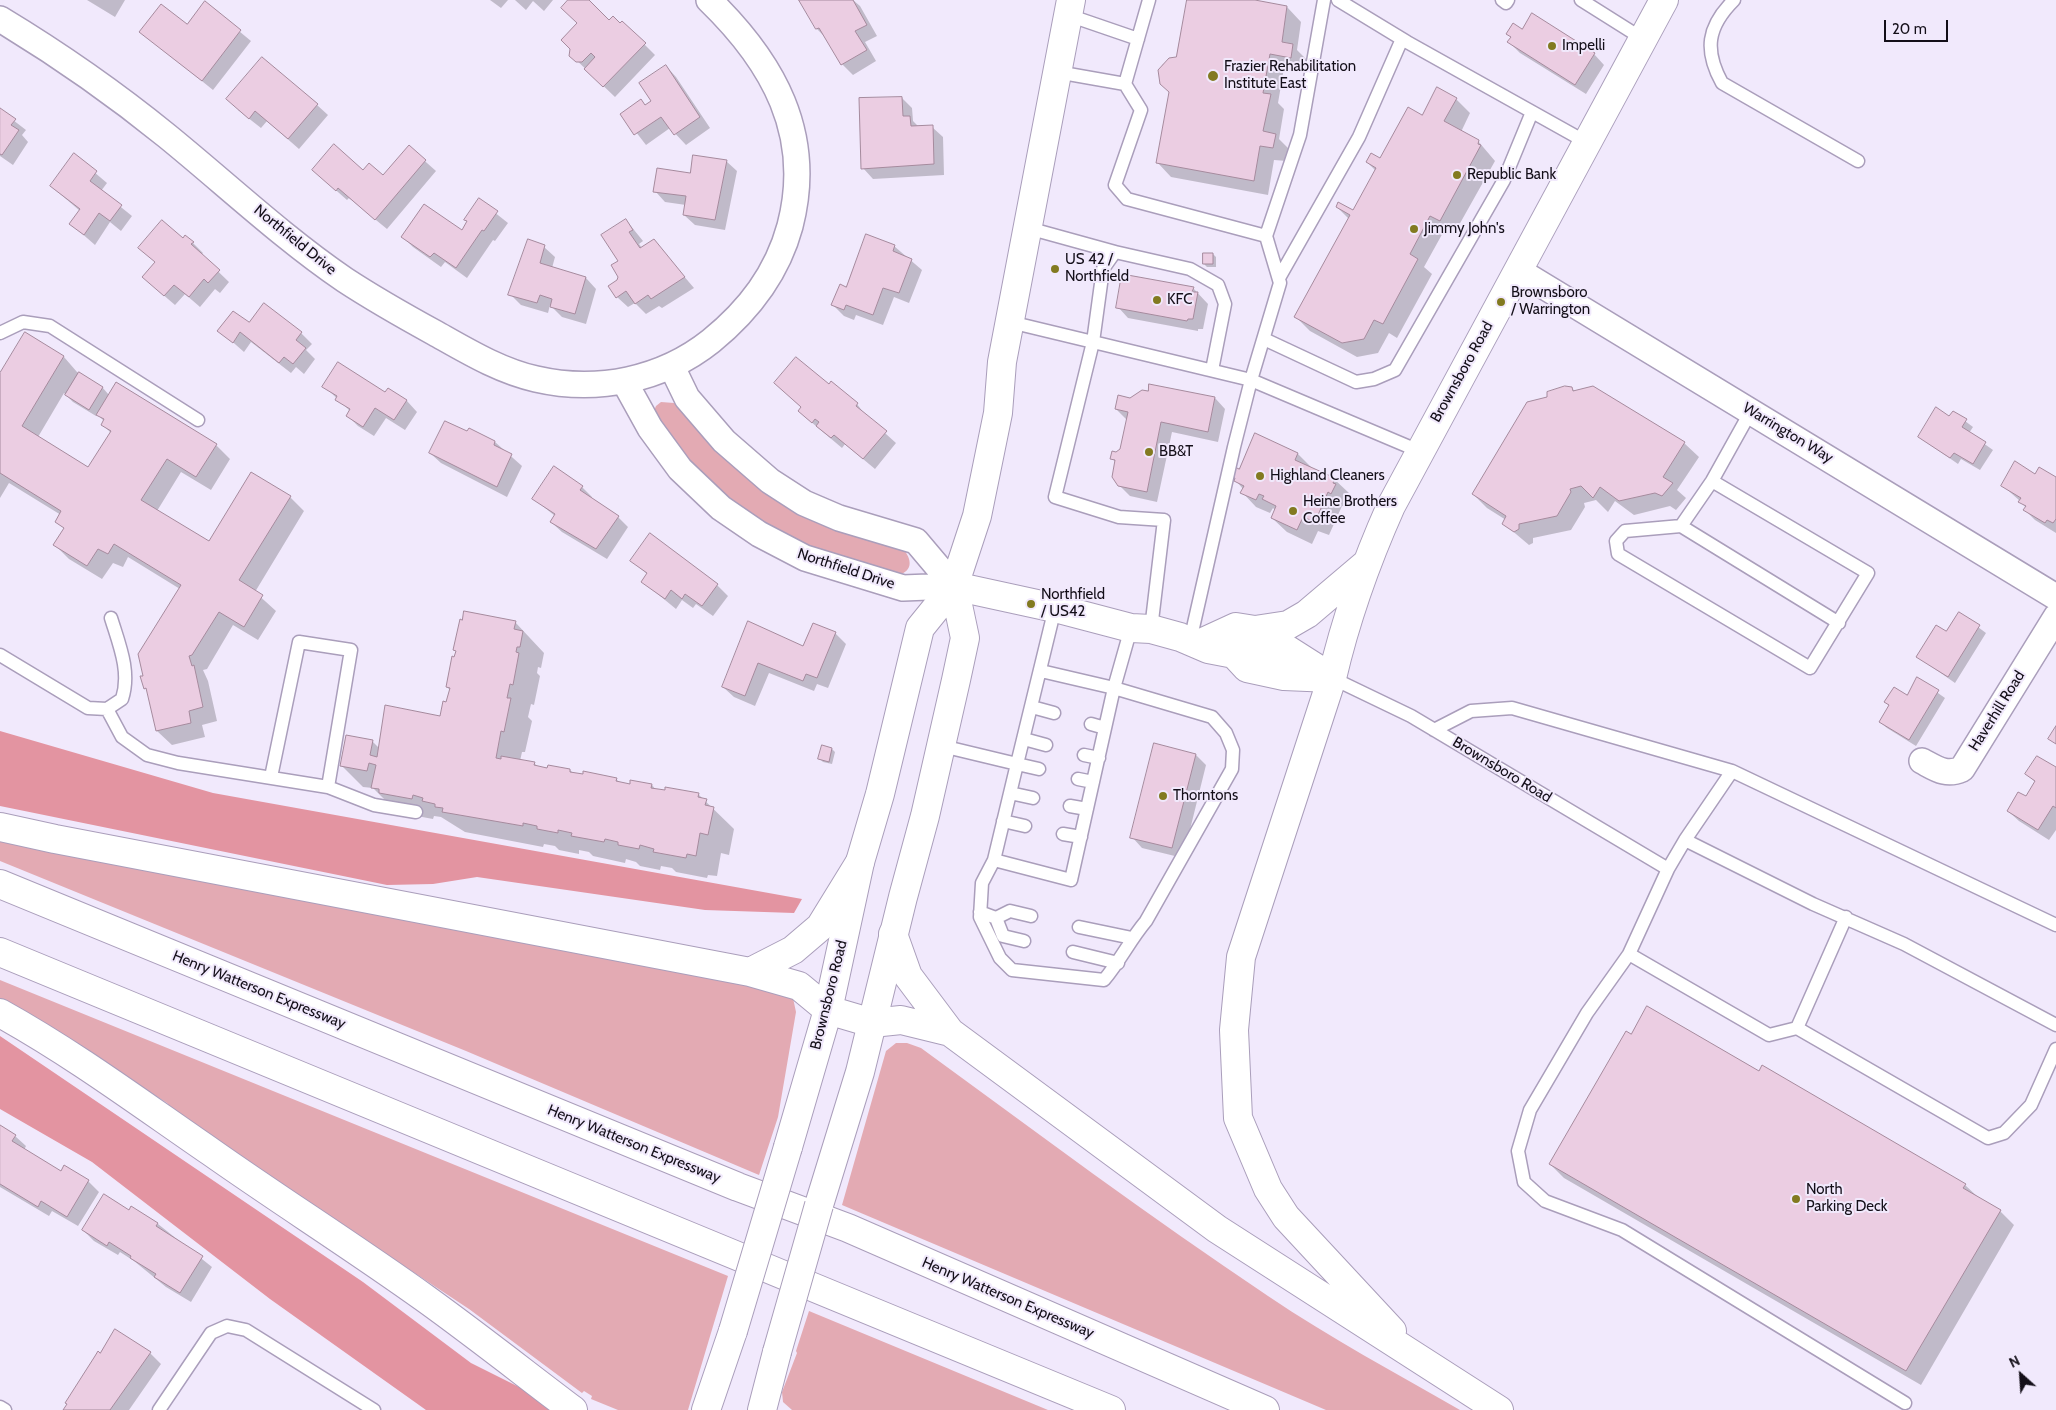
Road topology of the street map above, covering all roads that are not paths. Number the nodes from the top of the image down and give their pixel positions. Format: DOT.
graph roads {
  1 [pos="709,0"];
  2 [pos="1149,0"];
  3 [pos="1324,0"];
  4 [pos="1338,0"];
  5 [pos="1502,0"];
  6 [pos="1508,0"];
  7 [pos="1581,0"];
  8 [pos="1664,0"];
  9 [pos="1734,0"];
  10 [pos="1069,8"];
  11 [pos="0,19"];
  12 [pos="1138,39"];
  13 [pos="1402,39"];
  14 [pos="1643,39"];
  15 [pos="1058,72"];
  16 [pos="1125,84"];
  17 [pos="1532,112"];
  18 [pos="1586,142"];
  19 [pos="1858,161"];
  20 [pos="1028,228"];
  21 [pos="1266,236"];
  22 [pos="1115,252"];
  23 [pos="1519,271"];
  24 [pos="1278,278"];
  25 [pos="1010,322"];
  26 [pos="0,333"];
  27 [pos="1264,339"];
  28 [pos="1093,342"];
  29 [pos="672,367"];
  30 [pos="1212,370"];
  31 [pos="636,378"];
  32 [pos="1251,380"];
  33 [pos="1751,411"];
  34 [pos="198,420"];
  35 [pos="1419,451"];
  36 [pos="1712,481"];
  37 [pos="1681,526"];
  38 [pos="1366,564"];
  39 [pos="954,586"];
  40 [pos="2056,597"];
  41 [pos="1055,608"];
  42 [pos="2056,617"];
  43 [pos="111,618"];
  44 [pos="1839,623"];
  45 [pos="1141,629"];
  46 [pos="1194,642"];
  47 [pos="0,655"];
  48 [pos="1041,671"];
  49 [pos="1332,678"];
  50 [pos="1114,688"];
  51 [pos="1032,707"];
  52 [pos="107,709"];
  53 [pos="1054,714"];
  54 [pos="1091,724"];
  55 [pos="1106,728"];
  56 [pos="1434,730"];
  57 [pos="1024,739"];
  58 [pos="1046,745"];
  59 [pos="942,746"];
  60 [pos="1084,754"];
  61 [pos="1099,758"];
  62 [pos="1922,761"];
  63 [pos="1017,764"];
  64 [pos="1039,769"];
  65 [pos="1732,772"];
  66 [pos="271,778"];
  67 [pos="1078,779"];
  68 [pos="1093,782"];
  69 [pos="328,787"];
  70 [pos="1010,793"];
  71 [pos="1033,798"];
  72 [pos="1070,806"];
  73 [pos="1087,809"];
  74 [pos="416,812"];
  75 [pos="1003,821"];
  76 [pos="0,826"];
  77 [pos="1025,826"];
  78 [pos="1064,834"];
  79 [pos="1081,837"];
  80 [pos="1686,840"];
  81 [pos="994,860"];
  82 [pos="860,862"];
  83 [pos="1668,869"];
  84 [pos="0,884"];
  85 [pos="980,912"];
  86 [pos="1030,916"];
  87 [pos="1846,917"];
  88 [pos="996,918"];
  89 [pos="2056,925"];
  90 [pos="1079,927"];
  91 [pos="893,934"];
  92 [pos="1132,938"];
  93 [pos="1024,940"];
  94 [pos="0,952"];
  95 [pos="1074,952"];
  96 [pos="1629,954"];
  97 [pos="1118,963"];
  98 [pos="750,972"];
  99 [pos="828,1010"];
  100 [pos="0,1013"];
  101 [pos="872,1023"];
  102 [pos="2056,1025"];
  103 [pos="1797,1028"];
  104 [pos="950,1032"];
  105 [pos="2056,1048"];
  106 [pos="1421,1361"];
  107 [pos="1905,1403"];
  108 [pos="0,1407"];
  109 [pos="5,1410"];
  110 [pos="159,1410"];
  111 [pos="374,1410"];
  112 [pos="574,1410"];
  113 [pos="706,1410"];
  114 [pos="762,1410"];
  115 [pos="1111,1410"];
  116 [pos="1265,1410"];
  117 [pos="1499,1410"];
  1 -- 29 [label="street"];
  2 -- 12 [label="lane"];
  3 -- 21 [label="lane"];
  4 -- 13 [label="lane"];
  5 -- 6 [label="lane"];
  7 -- 14 [label="lane"];
  8 -- 14 [label="main road, Brownsboro Road"];
  9 -- 19 [label="lane"];
  10 -- 12 [label="lane"];
  10 -- 15 [label="main road"];
  11 -- 31 [label="street, Northfield Drive"];
  12 -- 16 [label="lane"];
  13 -- 17 [label="lane"];
  13 -- 24 [label="lane"];
  14 -- 18 [label="main road, Brownsboro Road"];
  15 -- 16 [label="lane"];
  15 -- 20 [label="main road"];
  16 -- 21 [label="lane"];
  17 -- 18 [label="lane"];
  17 -- 27 [label="lane"];
  18 -- 23 [label="main road, Brownsboro Road"];
  20 -- 22 [label="lane"];
  20 -- 25 [label="main road"];
  21 -- 24 [label="lane"];
  22 -- 28 [label="lane"];
  22 -- 30 [label="lane"];
  23 -- 33 [label="street, Warrington Way"];
  23 -- 35 [label="main road, Brownsboro Road"];
  24 -- 27 [label="lane"];
  25 -- 28 [label="lane"];
  25 -- 39 [label="main road"];
  26 -- 34 [label="lane"];
  27 -- 32 [label="lane"];
  28 -- 30 [label="lane"];
  28 -- 45 [label="lane"];
  29 -- 31 [label="street"];
  29 -- 39 [label="street"];
  30 -- 32 [label="lane"];
  31 -- 39 [label="street, Northfield Drive"];
  32 -- 35 [label="lane"];
  32 -- 46 [label="lane"];
  33 -- 36 [label="lane"];
  33 -- 40 [label="street, Warrington Way"];
  35 -- 38 [label="main road, Brownsboro Road"];
  36 -- 37 [label="lane"];
  36 -- 44 [label="lane"];
  37 -- 44 [label="lane"];
  37 -- 44 [label="lane"];
  38 -- 46 [label="main road"];
  38 -- 49 [label="main road, Brownsboro Road"];
  39 -- 41 [label="main road, Brownsboro Road"];
  39 -- 59 [label="main road"];
  39 -- 82 [label="main road, Brownsboro Road"];
  41 -- 45 [label="main road, Brownsboro Road"];
  41 -- 48 [label="lane"];
  42 -- 62 [label="street, Haverhill Road"];
  43 -- 52 [label="lane"];
  45 -- 46 [label="main road, Brownsboro Road"];
  45 -- 50 [label="lane"];
  46 -- 49 [label="main road, Brownsboro Road"];
  47 -- 52 [label="lane"];
  48 -- 50 [label="lane"];
  48 -- 51 [label="lane"];
  49 -- 56 [label="lane, Brownsboro Road"];
  49 -- 106 [label="main road"];
  50 -- 55 [label="lane"];
  50 -- 92 [label="lane"];
  51 -- 53 [label="lane"];
  51 -- 57 [label="lane"];
  52 -- 66 [label="lane"];
  54 -- 55 [label="lane"];
  55 -- 61 [label="lane"];
  56 -- 65 [label="lane"];
  56 -- 83 [label="lane, Brownsboro Road"];
  57 -- 58 [label="lane"];
  57 -- 63 [label="lane"];
  59 -- 63 [label="lane"];
  59 -- 91 [label="main road"];
  60 -- 61 [label="lane"];
  61 -- 68 [label="lane"];
  63 -- 64 [label="lane"];
  63 -- 70 [label="lane"];
  65 -- 80 [label="lane"];
  65 -- 89 [label="lane"];
  66 -- 69 [label="lane"];
  66 -- 69 [label="lane"];
  67 -- 68 [label="lane"];
  68 -- 73 [label="lane"];
  69 -- 74 [label="lane"];
  70 -- 71 [label="lane"];
  70 -- 75 [label="lane"];
  72 -- 73 [label="lane"];
  73 -- 79 [label="lane"];
  75 -- 77 [label="lane"];
  75 -- 81 [label="lane"];
  76 -- 98 [label="main road"];
  78 -- 79 [label="lane"];
  79 -- 81 [label="lane"];
  80 -- 83 [label="lane"];
  80 -- 87 [label="lane"];
  81 -- 85 [label="lane"];
  82 -- 98 [label="main road"];
  82 -- 99 [label="main road, Brownsboro Road"];
  83 -- 96 [label="lane"];
  84 -- 116 [label="main road, Henry Watterson Expressway"];
  85 -- 88 [label="lane"];
  85 -- 97 [label="lane"];
  86 -- 88 [label="lane"];
  87 -- 102 [label="lane"];
  87 -- 103 [label="lane"];
  88 -- 93 [label="lane"];
  90 -- 92 [label="lane"];
  91 -- 101 [label="main road"];
  91 -- 104 [label="main road"];
  92 -- 97 [label="lane"];
  94 -- 115 [label="main road"];
  95 -- 97 [label="lane"];
  96 -- 103 [label="lane"];
  96 -- 107 [label="lane"];
  98 -- 99 [label="main road"];
  99 -- 101 [label="main road"];
  99 -- 113 [label="main road, Brownsboro Road, bridge"];
  100 -- 112 [label="main road"];
  101 -- 104 [label="main road"];
  101 -- 114 [label="main road, bridge"];
  103 -- 105 [label="lane"];
  104 -- 106 [label="main road"];
  106 -- 117 [label="main road"];
  108 -- 109 [label="lane"];
  110 -- 111 [label="lane"];
}
